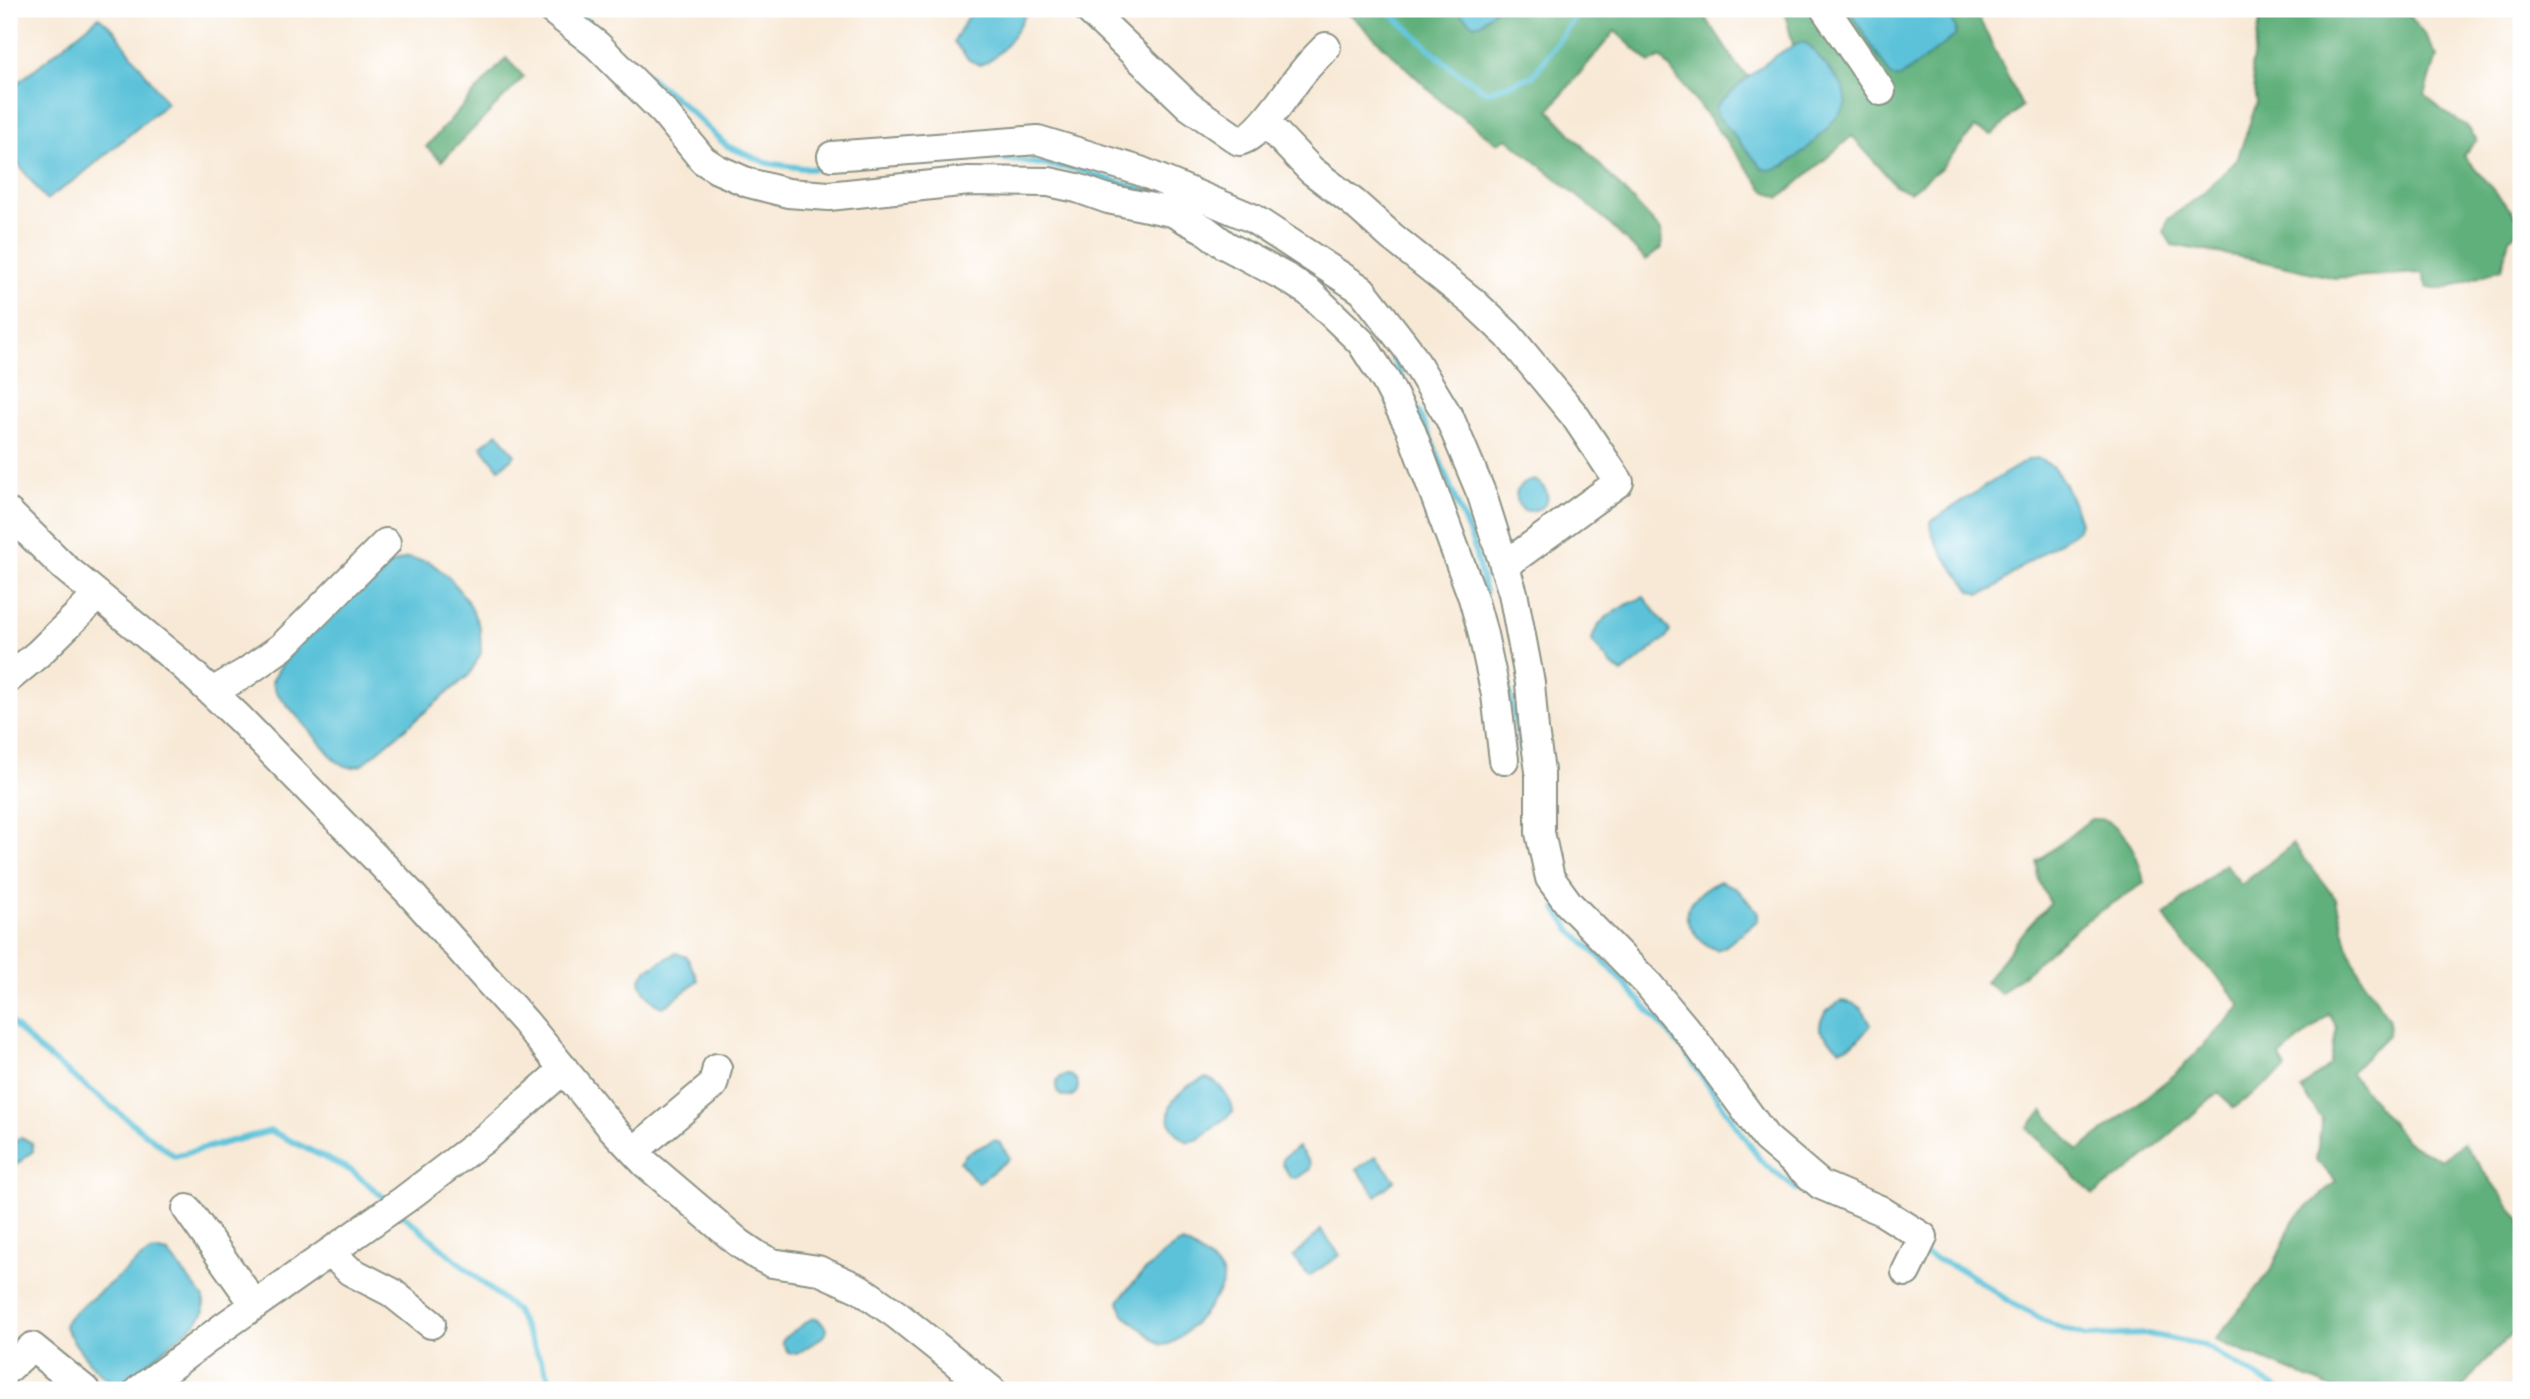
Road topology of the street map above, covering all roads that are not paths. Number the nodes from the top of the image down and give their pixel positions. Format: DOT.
graph roads {
  1 [pos="551,9"];
  2 [pos="1088,9"];
  3 [pos="1825,9"];
  4 [pos="1326,47"];
  5 [pos="1881,91"];
  6 [pos="1265,122"];
  7 [pos="832,156"];
  8 [pos="9,513"];
  9 [pos="386,543"];
  10 [pos="1504,566"];
  11 [pos="98,595"];
  12 [pos="9,678"];
  13 [pos="212,692"];
  14 [pos="1504,760"];
  15 [pos="717,1068"];
  16 [pos="564,1069"];
  17 [pos="634,1151"];
  18 [pos="187,1209"];
  19 [pos="330,1252"];
  20 [pos="1913,1258"];
  21 [pos="255,1305"];
  22 [pos="431,1324"];
  23 [pos="9,1368"];
  24 [pos="85,1390"];
  25 [pos="139,1390"];
  26 [pos="991,1390"];
  1 -- 14 [label="street"];
  2 -- 6 [label="street"];
  3 -- 5 [label="street"];
  4 -- 6 [label="street"];
  6 -- 10 [label="street"];
  7 -- 10 [label="street"];
  8 -- 11 [label="street"];
  9 -- 13 [label="street"];
  10 -- 20 [label="street"];
  11 -- 12 [label="street"];
  11 -- 13 [label="street"];
  13 -- 16 [label="street"];
  15 -- 17 [label="street"];
  16 -- 17 [label="street"];
  16 -- 19 [label="street"];
  17 -- 26 [label="street"];
  18 -- 21 [label="street"];
  19 -- 21 [label="street"];
  19 -- 22 [label="street"];
  21 -- 25 [label="street"];
  23 -- 24 [label="street"];
}
